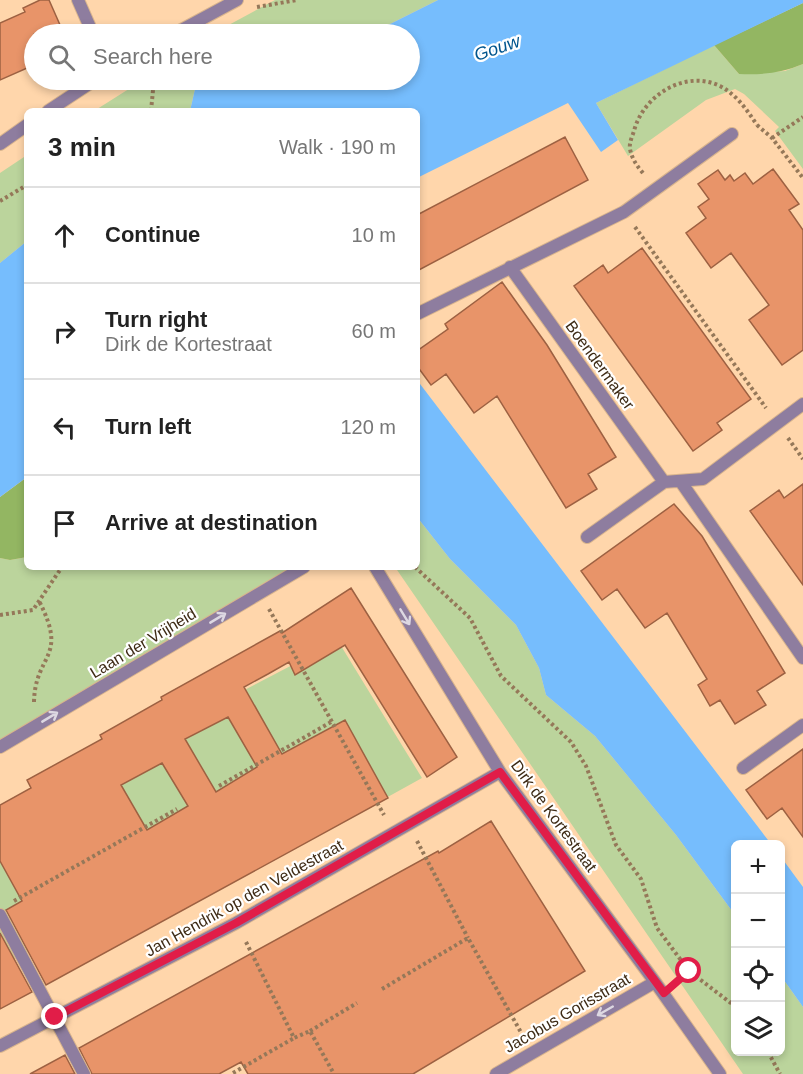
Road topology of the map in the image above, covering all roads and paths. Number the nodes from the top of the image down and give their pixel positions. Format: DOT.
graph roads {
  1 [pos="78,0"];
  2 [pos="237,0"];
  3 [pos="89,24"];
  4 [pos="193,24"];
  5 [pos="80,90"];
  6 [pos="153,90"];
  7 [pos="53,108"];
  8 [pos="151,108"];
  9 [pos="803,117"];
  10 [pos="758,125"];
  11 [pos="24,127"];
  12 [pos="732,134"];
  13 [pos="772,138"];
  14 [pos="0,144"];
  15 [pos="803,178"];
  16 [pos="24,186"];
  17 [pos="654,190"];
  18 [pos="0,201"];
  19 [pos="624,212"];
  20 [pos="510,267"];
  21 [pos="420,312"];
  22 [pos="803,404"];
  23 [pos="778,424"];
  24 [pos="664,482"];
  25 [pos="681,482"];
  26 [pos="587,537"];
  27 [pos="60,570"];
  28 [pos="299,570"];
  29 [pos="377,570"];
  30 [pos="418,570"];
  31 [pos="260,593"];
  32 [pos="39,601"];
  33 [pos="0,615"];
  34 [pos="801,650"];
  35 [pos="333,721"];
  36 [pos="38,724"];
  37 [pos="803,725"];
  38 [pos="0,747"];
  39 [pos="743,768"];
  40 [pos="500,772"];
  41 [pos="219,786"];
  42 [pos="177,808"];
  43 [pos="409,826"];
  44 [pos="394,834"];
  45 [pos="10,903"];
  46 [pos="0,915"];
  47 [pos="236,923"];
  48 [pos="468,938"];
  49 [pos="689,971"];
  50 [pos="656,982"];
  51 [pos="382,989"];
  52 [pos="664,993"];
  53 [pos="357,1003"];
  54 [pos="731,1004"];
  55 [pos="55,1017"];
  56 [pos="310,1031"];
  57 [pos="294,1038"];
  58 [pos="0,1046"];
  59 [pos="532,1052"];
  60 [pos="770,1056"];
  61 [pos="233,1072"];
  62 [pos="84,1074"];
  63 [pos="334,1074"];
  64 [pos="496,1074"];
  65 [pos="720,1074"];
  66 [pos="780,1074"];
  1 -- 3 [label="street"];
  2 -- 4 [label="street"];
  5 -- 7 [label="street"];
  6 -- 8 [label="path"];
  9 -- 13 [label="path"];
  10 -- 12 [label="path"];
  10 -- 13 [label="path"];
  10 -- 17 [label="path"];
  11 -- 14 [label="street"];
  12 -- 17 [label="street"];
  13 -- 15 [label="path"];
  16 -- 18 [label="path"];
  17 -- 19 [label="street"];
  19 -- 20 [label="street"];
  19 -- 23 [label="path"];
  20 -- 21 [label="street"];
  20 -- 24 [label="street, Boendermaker"];
  22 -- 23 [label="street"];
  23 -- 25 [label="street"];
  24 -- 25 [label="street"];
  24 -- 26 [label="street"];
  25 -- 34 [label="street"];
  27 -- 32 [label="path"];
  28 -- 31 [label="street, Laan der Vrijheid"];
  29 -- 40 [label="street, Dirk de Kortestraat, one-way"];
  30 -- 49 [label="path"];
  31 -- 35 [label="path"];
  36 -- 31 [label="street, Laan der Vrijheid, one-way"];
  32 -- 33 [label="path"];
  32 -- 36 [label="path"];
  35 -- 41 [label="path"];
  35 -- 44 [label="path"];
  36 -- 38 [label="street, Laan der Vrijheid"];
  37 -- 39 [label="street"];
  40 -- 43 [label="street, Jan Hendrik op den Veldestraat"];
  40 -- 50 [label="street, Dirk de Kortestraat"];
  42 -- 45 [label="path"];
  43 -- 44 [label="street, Jan Hendrik op den Veldestraat"];
  43 -- 48 [label="path"];
  44 -- 47 [label="street, Jan Hendrik op den Veldestraat"];
  46 -- 55 [label="street"];
  47 -- 55 [label="street, Jan Hendrik op den Veldestraat"];
  47 -- 57 [label="path"];
  48 -- 51 [label="path"];
  48 -- 59 [label="path"];
  49 -- 52 [label="path"];
  49 -- 54 [label="path"];
  50 -- 52 [label="street, Dirk de Kortestraat"];
  50 -- 59 [label="street, Jacobus Gorisstraat, one-way"];
  52 -- 65 [label="street, Dirk de Kortestraat"];
  53 -- 56 [label="path"];
  55 -- 58 [label="street, Jan Hendrik op den Veldestraat"];
  55 -- 62 [label="street"];
  56 -- 57 [label="path"];
  56 -- 63 [label="path"];
  57 -- 61 [label="path"];
  59 -- 64 [label="street, Jacobus Gorisstraat"];
  60 -- 66 [label="path"];
}
